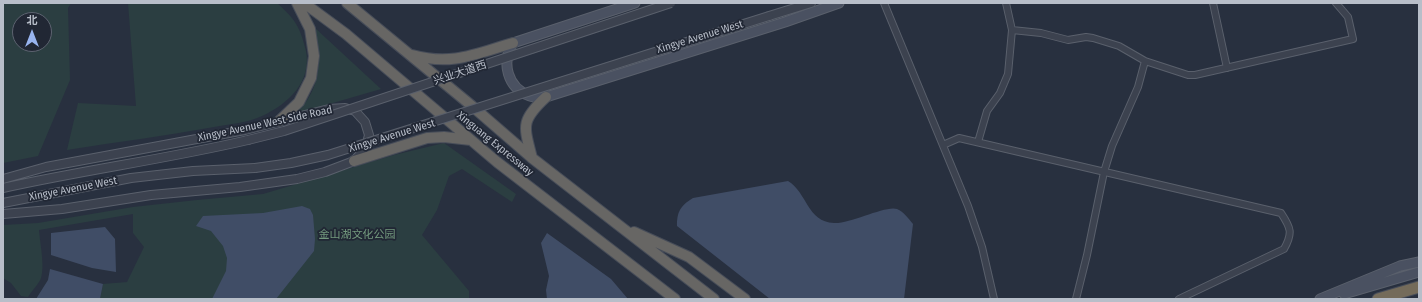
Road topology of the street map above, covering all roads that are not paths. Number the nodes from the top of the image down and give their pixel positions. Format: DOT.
graph roads {
  1 [pos="297,3"];
  2 [pos="304,3"];
  3 [pos="346,3"];
  4 [pos="635,3"];
  5 [pos="671,3"];
  6 [pos="811,3"];
  7 [pos="839,3"];
  8 [pos="884,3"];
  9 [pos="1006,3"];
  10 [pos="1213,3"];
  11 [pos="1336,3"];
  12 [pos="1012,30"];
  13 [pos="513,43"];
  14 [pos="409,54"];
  15 [pos="1145,61"];
  16 [pos="1227,68"];
  17 [pos="546,97"];
  18 [pos="279,121"];
  19 [pos="248,140"];
  20 [pos="471,140"];
  21 [pos="978,142"];
  22 [pos="943,145"];
  23 [pos="532,158"];
  24 [pos="354,161"];
  25 [pos="1104,172"];
  26 [pos="3,179"];
  27 [pos="3,188"];
  28 [pos="3,203"];
  29 [pos="3,214"];
  30 [pos="622,226"];
  31 [pos="1419,262"];
  32 [pos="634,267"];
  33 [pos="1419,272"];
  34 [pos="1419,287"];
  35 [pos="665,299"];
  36 [pos="675,299"];
  37 [pos="714,299"];
  38 [pos="745,299"];
  39 [pos="994,299"];
  40 [pos="1076,299"];
  41 [pos="1178,299"];
  42 [pos="1320,299"];
  43 [pos="1327,299"];
  44 [pos="1378,299"];
  1 -- 18 [label="highway"];
  2 -- 20 [label="highway, Xinguang Expressway"];
  3 -- 14 [label="highway, Xinguang Expressway"];
  4 -- 13 [label="main road"];
  5 -- 19 [label="street, 兴业大道西, bridge"];
  6 -- 28 [label="street, Xingye Avenue West, bridge"];
  7 -- 17 [label="main road"];
  8 -- 22 [label="street"];
  9 -- 12 [label="street"];
  10 -- 16 [label="street"];
  11 -- 16 [label="street"];
  12 -- 15 [label="street"];
  12 -- 21 [label="street"];
  13 -- 14 [label="highway"];
  13 -- 17 [label="main road"];
  14 -- 23 [label="highway, Xinguang Expressway"];
  15 -- 16 [label="street"];
  15 -- 25 [label="street"];
  17 -- 23 [label="highway"];
  18 -- 24 [label="street, Xingye Avenue West Side Road"];
  18 -- 26 [label="street, Xingye Avenue West Side Road"];
  19 -- 27 [label="street, Xingye Avenue West"];
  20 -- 24 [label="highway"];
  20 -- 32 [label="highway, Xinguang Expressway"];
  21 -- 22 [label="street"];
  21 -- 25 [label="street"];
  22 -- 39 [label="street"];
  23 -- 30 [label="highway, Xinguang Expressway"];
  24 -- 29 [label="street"];
  25 -- 40 [label="street"];
  25 -- 41 [label="street"];
  30 -- 37 [label="highway, Xinguang Expressway"];
  30 -- 38 [label="highway"];
  31 -- 42 [label="main road"];
  32 -- 35 [label="highway"];
  32 -- 36 [label="highway, Xinguang Expressway"];
  33 -- 43 [label="main road"];
  34 -- 44 [label="highway"];
}
